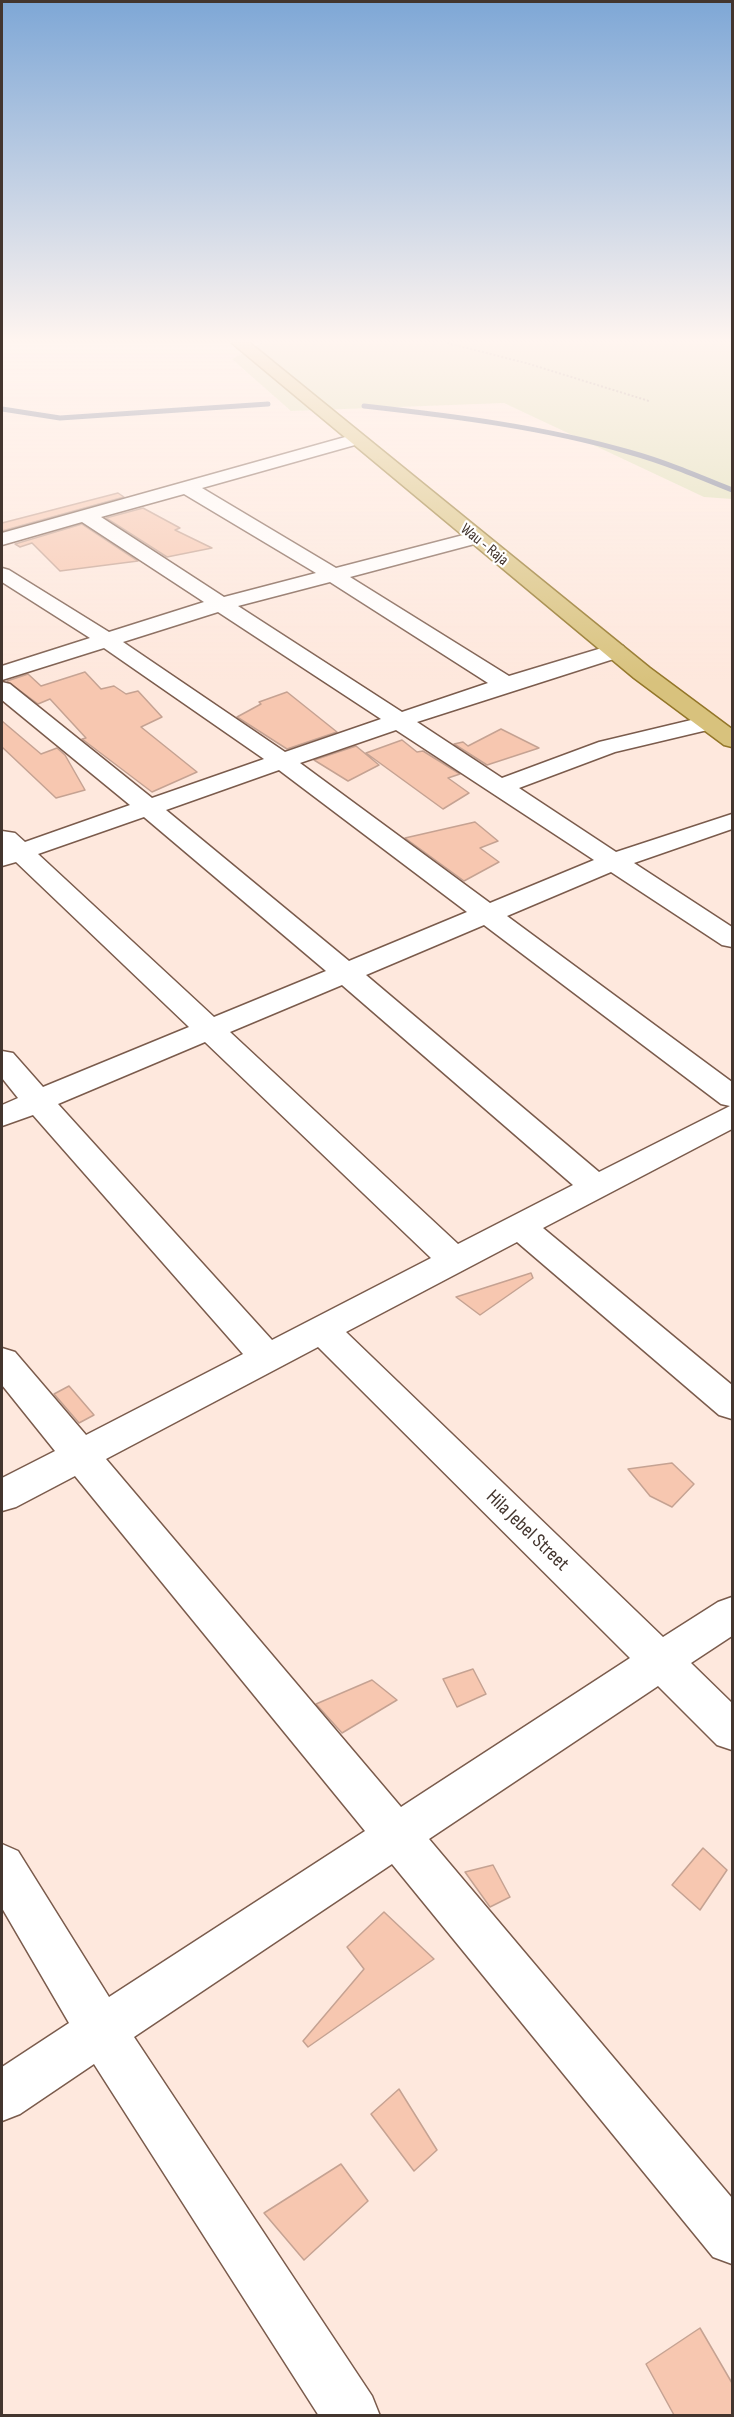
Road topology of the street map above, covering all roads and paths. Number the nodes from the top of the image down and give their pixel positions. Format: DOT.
graph roads {
  1 [pos="297,456"];
  2 [pos="376,456"];
  3 [pos="186,487"];
  4 [pos="86,516"];
  5 [pos="475,538"];
  6 [pos="2,539"];
  7 [pos="2,574"];
  8 [pos="332,575"];
  9 [pos="220,604"];
  10 [pos="105,640"];
  11 [pos="615,651"];
  12 [pos="2,673"];
  13 [pos="506,684"];
  14 [pos="2,689"];
  15 [pos="400,721"];
  16 [pos="708,723"];
  17 [pos="732,740"];
  18 [pos="282,761"];
  19 [pos="500,787"];
  20 [pos="148,807"];
  21 [pos="732,821"];
  22 [pos="8,848"];
  23 [pos="612,862"];
  24 [pos="487,914"];
  25 [pos="732,939"];
  26 [pos="345,974"];
  27 [pos="210,1030"];
  28 [pos="2,1060"];
  29 [pos="38,1101"];
  30 [pos="730,1115"];
  31 [pos="2,1116"];
  32 [pos="596,1187"];
  33 [pos="520,1227"];
  34 [pos="455,1261"];
  35 [pos="322,1330"];
  36 [pos="268,1359"];
  37 [pos="2,1361"];
  38 [pos="732,1405"];
  39 [pos="80,1458"];
  40 [pos="2,1496"];
  41 [pos="732,1614"];
  42 [pos="661,1661"];
  43 [pos="732,1731"];
  44 [pos="399,1834"];
  45 [pos="2,1866"];
  46 [pos="101,2031"];
  47 [pos="2,2096"];
  48 [pos="732,2238"];
  49 [pos="352,2415"];
  1 -- 3 [label="street"];
  2 -- 5 [label="main road, Wau - Raja"];
  3 -- 4 [label="street"];
  3 -- 8 [label="street"];
  4 -- 6 [label="street"];
  4 -- 9 [label="street"];
  5 -- 8 [label="street"];
  5 -- 11 [label="main road, Wau - Raja"];
  7 -- 10 [label="street"];
  8 -- 9 [label="street"];
  8 -- 13 [label="street"];
  9 -- 10 [label="street"];
  9 -- 15 [label="street"];
  10 -- 12 [label="street"];
  10 -- 18 [label="street"];
  11 -- 13 [label="street"];
  11 -- 16 [label="main road, Wau - Raja"];
  13 -- 15 [label="street"];
  14 -- 20 [label="street"];
  15 -- 18 [label="street"];
  15 -- 19 [label="street"];
  16 -- 17 [label="main road, Wau - Raja"];
  16 -- 19 [label="street"];
  18 -- 20 [label="street"];
  18 -- 24 [label="street"];
  19 -- 23 [label="street"];
  20 -- 22 [label="street"];
  20 -- 26 [label="street"];
  21 -- 23 [label="street"];
  22 -- 27 [label="street"];
  23 -- 24 [label="street"];
  23 -- 25 [label="street"];
  24 -- 26 [label="street"];
  24 -- 30 [label="street"];
  26 -- 27 [label="street"];
  26 -- 32 [label="street"];
  27 -- 29 [label="street"];
  27 -- 34 [label="street"];
  28 -- 29 [label="street"];
  29 -- 31 [label="street"];
  29 -- 36 [label="street"];
  30 -- 32 [label="street"];
  32 -- 33 [label="street"];
  33 -- 34 [label="street"];
  33 -- 38 [label="street"];
  34 -- 35 [label="street"];
  35 -- 36 [label="street"];
  35 -- 42 [label="street, Hila Jebel Street"];
  36 -- 39 [label="street"];
  37 -- 39 [label="street"];
  39 -- 40 [label="street"];
  39 -- 44 [label="street"];
  41 -- 42 [label="street"];
  42 -- 43 [label="street, Hila Jebel Street"];
  42 -- 44 [label="street"];
  44 -- 46 [label="street"];
  44 -- 48 [label="street"];
  45 -- 46 [label="street"];
  46 -- 47 [label="street"];
  46 -- 49 [label="street"];
}
